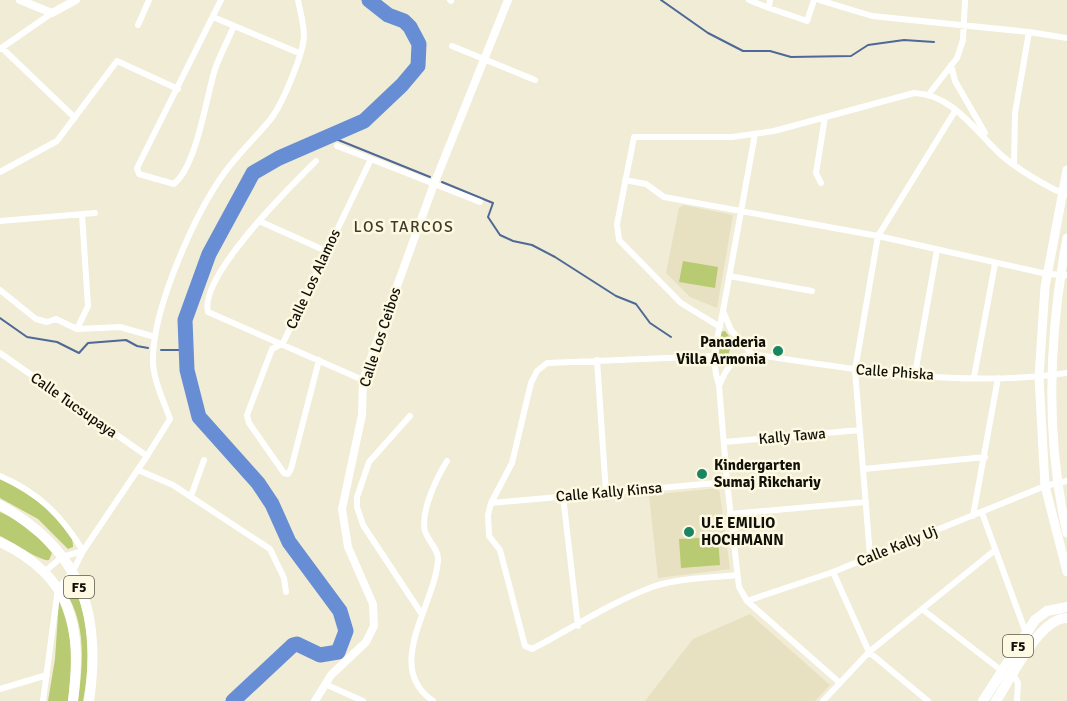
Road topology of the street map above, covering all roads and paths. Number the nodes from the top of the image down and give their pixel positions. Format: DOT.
graph roads {
  1 [pos="20,0"];
  2 [pos="76,0"];
  3 [pos="149,0"];
  4 [pos="221,0"];
  5 [pos="298,0"];
  6 [pos="508,0"];
  7 [pos="749,0"];
  8 [pos="770,0"];
  9 [pos="814,0"];
  10 [pos="819,0"];
  11 [pos="965,0"];
  12 [pos="769,8"];
  13 [pos="52,13"];
  14 [pos="213,17"];
  15 [pos="138,25"];
  16 [pos="234,26"];
  17 [pos="964,26"];
  18 [pos="1029,32"];
  19 [pos="1067,38"];
  20 [pos="452,46"];
  21 [pos="1,48"];
  22 [pos="299,53"];
  23 [pos="485,60"];
  24 [pos="951,65"];
  25 [pos="535,80"];
  26 [pos="178,89"];
  27 [pos="929,93"];
  28 [pos="955,111"];
  29 [pos="825,117"];
  30 [pos="75,118"];
  31 [pos="755,134"];
  32 [pos="989,142"];
  33 [pos="337,146"];
  34 [pos="371,159"];
  35 [pos="316,161"];
  36 [pos="1014,164"];
  37 [pos="1067,170"];
  38 [pos="0,172"];
  39 [pos="625,180"];
  40 [pos="821,183"];
  41 [pos="434,184"];
  42 [pos="1065,194"];
  43 [pos="480,202"];
  44 [pos="741,212"];
  45 [pos="95,213"];
  46 [pos="82,214"];
  47 [pos="259,220"];
  48 [pos="0,221"];
  49 [pos="878,236"];
  50 [pos="1067,238"];
  51 [pos="937,250"];
  52 [pos="326,251"];
  53 [pos="995,264"];
  54 [pos="1047,274"];
  55 [pos="1063,275"];
  56 [pos="729,276"];
  57 [pos="0,290"];
  58 [pos="812,291"];
  59 [pos="723,311"];
  60 [pos="720,327"];
  61 [pos="77,329"];
  62 [pos="156,337"];
  63 [pos="283,343"];
  64 [pos="0,353"];
  65 [pos="752,354"];
  66 [pos="715,356"];
  67 [pos="319,360"];
  68 [pos="597,360"];
  69 [pos="855,370"];
  70 [pos="1067,373"];
  71 [pos="915,374"];
  72 [pos="1053,375"];
  73 [pos="974,377"];
  74 [pos="1039,377"];
  75 [pos="998,378"];
  76 [pos="363,380"];
  77 [pos="719,385"];
  78 [pos="410,416"];
  79 [pos="860,430"];
  80 [pos="724,442"];
  81 [pos="147,456"];
  82 [pos="985,458"];
  83 [pos="204,460"];
  84 [pos="447,461"];
  85 [pos="864,469"];
  86 [pos="138,470"];
  87 [pos="0,476"];
  88 [pos="726,482"];
  89 [pos="1062,483"];
  90 [pos="1045,486"];
  91 [pos="606,492"];
  92 [pos="191,496"];
  93 [pos="563,496"];
  94 [pos="866,502"];
  95 [pos="491,503"];
  96 [pos="0,505"];
  97 [pos="982,513"];
  98 [pos="730,514"];
  99 [pos="973,516"];
  100 [pos="1067,533"];
  101 [pos="0,542"];
  102 [pos="995,550"];
  103 [pos="83,551"];
  104 [pos="870,556"];
  105 [pos="62,557"];
  106 [pos="833,572"];
  107 [pos="1067,572"];
  108 [pos="43,573"];
  109 [pos="72,573"];
  110 [pos="737,575"];
  111 [pos="58,588"];
  112 [pos="286,592"];
  113 [pos="747,602"];
  114 [pos="1067,607"];
  115 [pos="922,609"];
  116 [pos="421,613"];
  117 [pos="1067,618"];
  118 [pos="578,626"];
  119 [pos="1031,636"];
  120 [pos="869,652"];
  121 [pos="1007,671"];
  122 [pos="47,675"];
  123 [pos="840,683"];
  124 [pos="325,684"];
  125 [pos="0,689"];
  126 [pos="1018,700"];
  127 [pos="43,701"];
  128 [pos="73,701"];
  129 [pos="89,701"];
  130 [pos="315,701"];
  131 [pos="363,701"];
  132 [pos="433,701"];
  133 [pos="823,701"];
  134 [pos="928,701"];
  135 [pos="983,701"];
  136 [pos="996,701"];
  1 -- 13 [label="street"];
  2 -- 13 [label="street"];
  3 -- 15 [label="street"];
  4 -- 14 [label="street"];
  5 -- 22 [label="street"];
  6 -- 23 [label="street, Calle Los Ceibos"];
  7 -- 12 [label="street"];
  8 -- 12 [label="street"];
  9 -- 12 [label="street"];
  10 -- 17 [label="street"];
  11 -- 17 [label="street"];
  13 -- 21 [label="street"];
  14 -- 16 [label="street"];
  14 -- 26 [label="street"];
  16 -- 22 [label="street"];
  16 -- 26 [label="street"];
  17 -- 18 [label="street"];
  17 -- 24 [label="street"];
  18 -- 19 [label="street"];
  18 -- 36 [label="street"];
  20 -- 23 [label="street"];
  21 -- 30 [label="street"];
  22 -- 62 [label="street"];
  23 -- 25 [label="street"];
  23 -- 41 [label="street, Calle Los Ceibos"];
  24 -- 27 [label="street"];
  24 -- 32 [label="street"];
  26 -- 30 [label="street"];
  27 -- 28 [label="street"];
  27 -- 29 [label="street"];
  28 -- 32 [label="street"];
  28 -- 49 [label="street"];
  29 -- 31 [label="street"];
  29 -- 40 [label="street"];
  30 -- 38 [label="street"];
  31 -- 39 [label="street"];
  31 -- 44 [label="street"];
  32 -- 36 [label="street"];
  33 -- 34 [label="street"];
  34 -- 41 [label="street"];
  34 -- 52 [label="street, Calle Los Alamos"];
  35 -- 47 [label="street"];
  36 -- 42 [label="street"];
  37 -- 42 [label="main road"];
  39 -- 44 [label="street"];
  39 -- 60 [label="street"];
  41 -- 43 [label="street"];
  41 -- 76 [label="street, Calle Los Ceibos"];
  42 -- 54 [label="main road"];
  44 -- 49 [label="street"];
  44 -- 56 [label="street"];
  45 -- 46 [label="street"];
  46 -- 48 [label="street"];
  46 -- 61 [label="street"];
  47 -- 52 [label="street"];
  47 -- 63 [label="street"];
  49 -- 51 [label="street"];
  49 -- 69 [label="street"];
  50 -- 55 [label="main road"];
  51 -- 53 [label="street"];
  51 -- 71 [label="street"];
  52 -- 63 [label="street, Calle Los Alamos"];
  53 -- 54 [label="street"];
  53 -- 73 [label="street"];
  54 -- 55 [label="street"];
  54 -- 74 [label="main road"];
  55 -- 72 [label="main road"];
  56 -- 58 [label="street"];
  56 -- 59 [label="street"];
  57 -- 61 [label="street"];
  59 -- 60 [label="street"];
  59 -- 65 [label="street"];
  60 -- 66 [label="street"];
  61 -- 62 [label="street"];
  62 -- 81 [label="street"];
  63 -- 67 [label="street"];
  63 -- 67 [label="street, Calle Los Alamos"];
  64 -- 81 [label="street, Calle Tucsupaya"];
  65 -- 69 [label="street, Calle Phiska"];
  65 -- 77 [label="street"];
  66 -- 68 [label="street"];
  66 -- 77 [label="street"];
  67 -- 76 [label="street"];
  68 -- 91 [label="street"];
  68 -- 95 [label="street"];
  69 -- 71 [label="street, Calle Phiska"];
  69 -- 79 [label="street"];
  70 -- 72 [label="street, Calle Phiska"];
  71 -- 73 [label="street, Calle Phiska"];
  72 -- 74 [label="street, Calle Phiska"];
  72 -- 89 [label="main road"];
  73 -- 75 [label="street, Calle Phiska"];
  74 -- 75 [label="street, Calle Phiska"];
  74 -- 90 [label="main road"];
  75 -- 82 [label="street"];
  76 -- 124 [label="street, Calle Los Ceibos"];
  77 -- 80 [label="street"];
  78 -- 116 [label="street"];
  79 -- 80 [label="street, Kally Tawa"];
  79 -- 85 [label="street"];
  80 -- 88 [label="street"];
  81 -- 86 [label="street"];
  82 -- 85 [label="street"];
  82 -- 99 [label="street"];
  83 -- 92 [label="street"];
  84 -- 116 [label="street"];
  85 -- 94 [label="street"];
  86 -- 92 [label="street"];
  86 -- 103 [label="street"];
  87 -- 103 [label="street"];
  88 -- 91 [label="street, Calle Kally Kinsa"];
  88 -- 98 [label="street"];
  89 -- 90 [label="street, Calle Kally Uj"];
  89 -- 100 [label="main road"];
  90 -- 97 [label="street, Calle Kally Uj"];
  90 -- 107 [label="main road"];
  91 -- 93 [label="street, Calle Kally Kinsa"];
  92 -- 112 [label="street"];
  93 -- 95 [label="street, Calle Kally Kinsa"];
  93 -- 118 [label="street"];
  94 -- 98 [label="street"];
  94 -- 104 [label="street"];
  95 -- 118 [label="street"];
  96 -- 105 [label="highway, F5"];
  97 -- 99 [label="street, Calle Kally Uj"];
  97 -- 102 [label="street"];
  98 -- 110 [label="street"];
  99 -- 104 [label="street, Calle Kally Uj"];
  101 -- 108 [label="highway, F5"];
  102 -- 115 [label="street"];
  102 -- 119 [label="street"];
  103 -- 105 [label="street"];
  103 -- 109 [label="street"];
  104 -- 106 [label="street, Calle Kally Uj"];
  105 -- 108 [label="street"];
  105 -- 109 [label="highway, F5"];
  106 -- 113 [label="street, Calle Kally Uj"];
  106 -- 120 [label="street"];
  108 -- 111 [label="highway, F5"];
  109 -- 111 [label="street"];
  109 -- 129 [label="highway, F5"];
  110 -- 113 [label="street"];
  110 -- 118 [label="street"];
  111 -- 122 [label="street"];
  111 -- 128 [label="highway, F5"];
  113 -- 123 [label="street"];
  114 -- 119 [label="highway, F5"];
  115 -- 120 [label="street"];
  115 -- 121 [label="street"];
  116 -- 132 [label="street"];
  117 -- 119 [label="highway, F5"];
  119 -- 121 [label="highway, F5"];
  120 -- 123 [label="street"];
  120 -- 134 [label="street"];
  121 -- 126 [label="street"];
  121 -- 135 [label="highway, F5"];
  121 -- 136 [label="highway, F5"];
  122 -- 125 [label="street"];
  122 -- 127 [label="street"];
  123 -- 133 [label="street"];
  124 -- 130 [label="street, Calle Los Ceibos"];
  124 -- 131 [label="street"];
}
